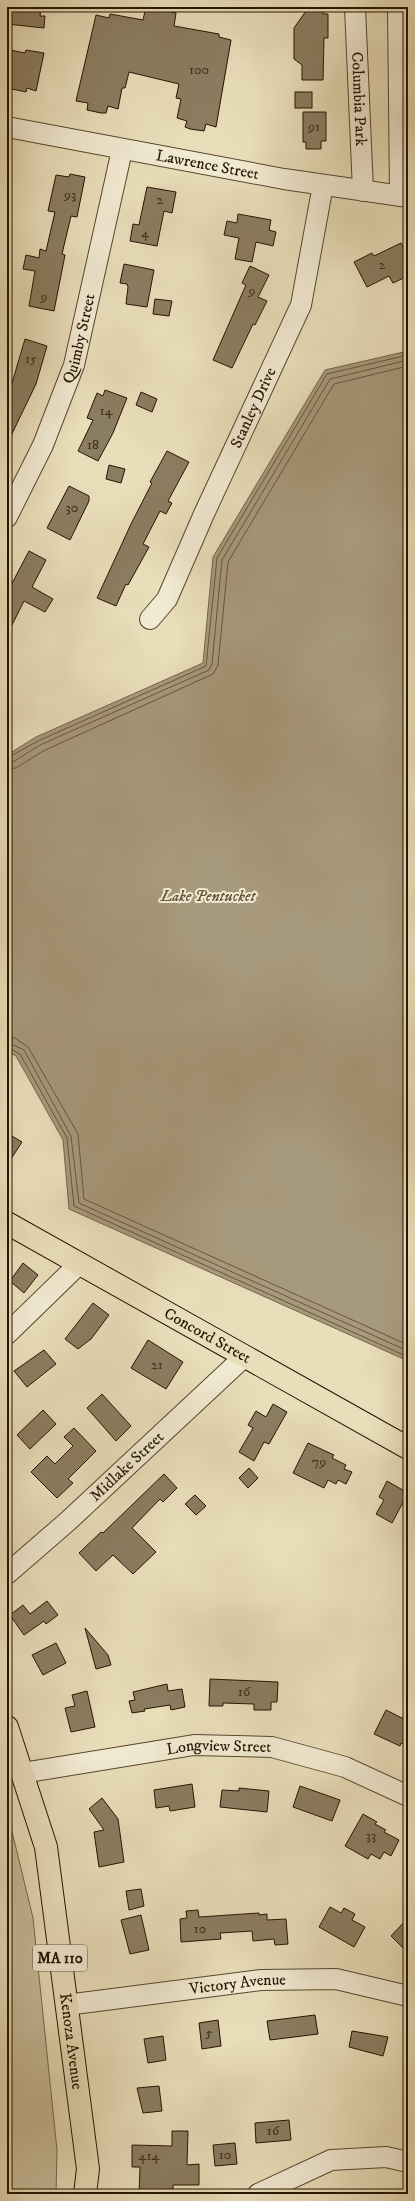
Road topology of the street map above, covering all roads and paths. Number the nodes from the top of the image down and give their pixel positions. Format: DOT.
graph roads {
  1 [pos="355,7"];
  2 [pos="398,7"];
  3 [pos="7,127"];
  4 [pos="122,150"];
  5 [pos="322,185"];
  6 [pos="363,190"];
  7 [pos="404,197"];
  8 [pos="7,517"];
  9 [pos="150,619"];
  10 [pos="7,1222"];
  11 [pos="79,1264"];
  12 [pos="7,1334"];
  13 [pos="244,1357"];
  14 [pos="408,1448"];
  15 [pos="7,1574"];
  16 [pos="7,1727"];
  17 [pos="22,1773"];
  18 [pos="408,1796"];
  19 [pos="408,1996"];
  20 [pos="66,2005"];
  21 [pos="408,2162"];
  22 [pos="85,2194"];
  23 [pos="258,2194"];
  1 -- 6 [label="street, Columbia Park"];
  2 -- 7 [label="street"];
  3 -- 4 [label="street, Lawrence Street"];
  4 -- 5 [label="street, Lawrence Street"];
  4 -- 8 [label="street, Quimby Street"];
  5 -- 6 [label="street, Lawrence Street"];
  5 -- 9 [label="street, Stanley Drive"];
  6 -- 7 [label="street, Lawrence Street"];
  10 -- 11 [label="main road, Concord Street"];
  11 -- 12 [label="street"];
  11 -- 13 [label="main road, Concord Street"];
  13 -- 14 [label="main road, Concord Street"];
  13 -- 15 [label="street, Midlake Street"];
  16 -- 17 [label="main road, Kenoza Avenue / MA 110"];
  17 -- 18 [label="street, Longview Street"];
  17 -- 20 [label="main road, Kenoza Avenue / MA 110"];
  19 -- 20 [label="street, Victory Avenue"];
  20 -- 22 [label="main road, Kenoza Avenue / MA 110"];
  21 -- 23 [label="street"];
}
